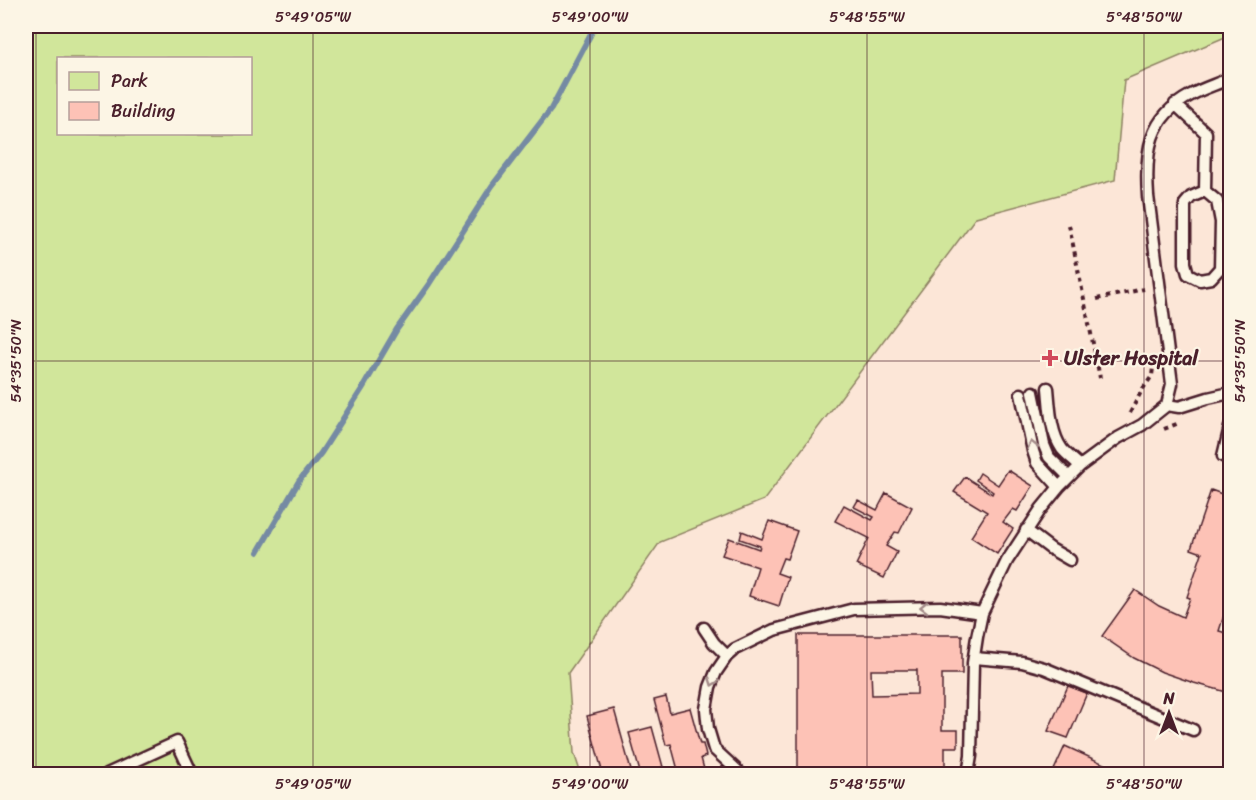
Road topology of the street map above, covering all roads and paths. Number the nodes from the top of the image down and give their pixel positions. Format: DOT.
graph roads {
  1 [pos="1230,78"];
  2 [pos="1175,104"];
  3 [pos="1205,191"];
  4 [pos="1069,225"];
  5 [pos="1144,289"];
  6 [pos="1097,299"];
  7 [pos="1100,378"];
  8 [pos="1048,388"];
  9 [pos="1033,392"];
  10 [pos="1230,393"];
  11 [pos="1021,394"];
  12 [pos="1167,405"];
  13 [pos="1180,423"];
  14 [pos="1230,427"];
  15 [pos="1160,430"];
  16 [pos="1230,459"];
  17 [pos="1080,465"];
  18 [pos="1069,477"];
  19 [pos="1059,488"];
  20 [pos="1026,530"];
  21 [pos="1070,560"];
  22 [pos="982,613"];
  23 [pos="704,628"];
  24 [pos="727,656"];
  25 [pos="974,658"];
  26 [pos="1193,730"];
  27 [pos="107,774"];
  28 [pos="192,774"];
  29 [pos="741,774"];
  30 [pos="968,774"];
  1 -- 2 [label="lane"];
  2 -- 3 [label="lane"];
  2 -- 12 [label="lane"];
  3 -- 3 [label="lane"];
  4 -- 7 [label="path"];
  5 -- 6 [label="path"];
  8 -- 17 [label="lane"];
  9 -- 18 [label="lane"];
  10 -- 12 [label="lane"];
  19 -- 11 [label="lane, one-way"];
  12 -- 17 [label="lane"];
  13 -- 15 [label="path"];
  14 -- 16 [label="lane"];
  17 -- 18 [label="lane"];
  18 -- 19 [label="lane"];
  19 -- 20 [label="lane"];
  20 -- 21 [label="lane"];
  20 -- 22 [label="lane"];
  22 -- 24 [label="lane, one-way"];
  22 -- 25 [label="lane"];
  23 -- 24 [label="lane"];
  24 -- 29 [label="lane, one-way"];
  25 -- 26 [label="lane"];
  25 -- 30 [label="lane"];
  27 -- 28 [label="lane"];
}
